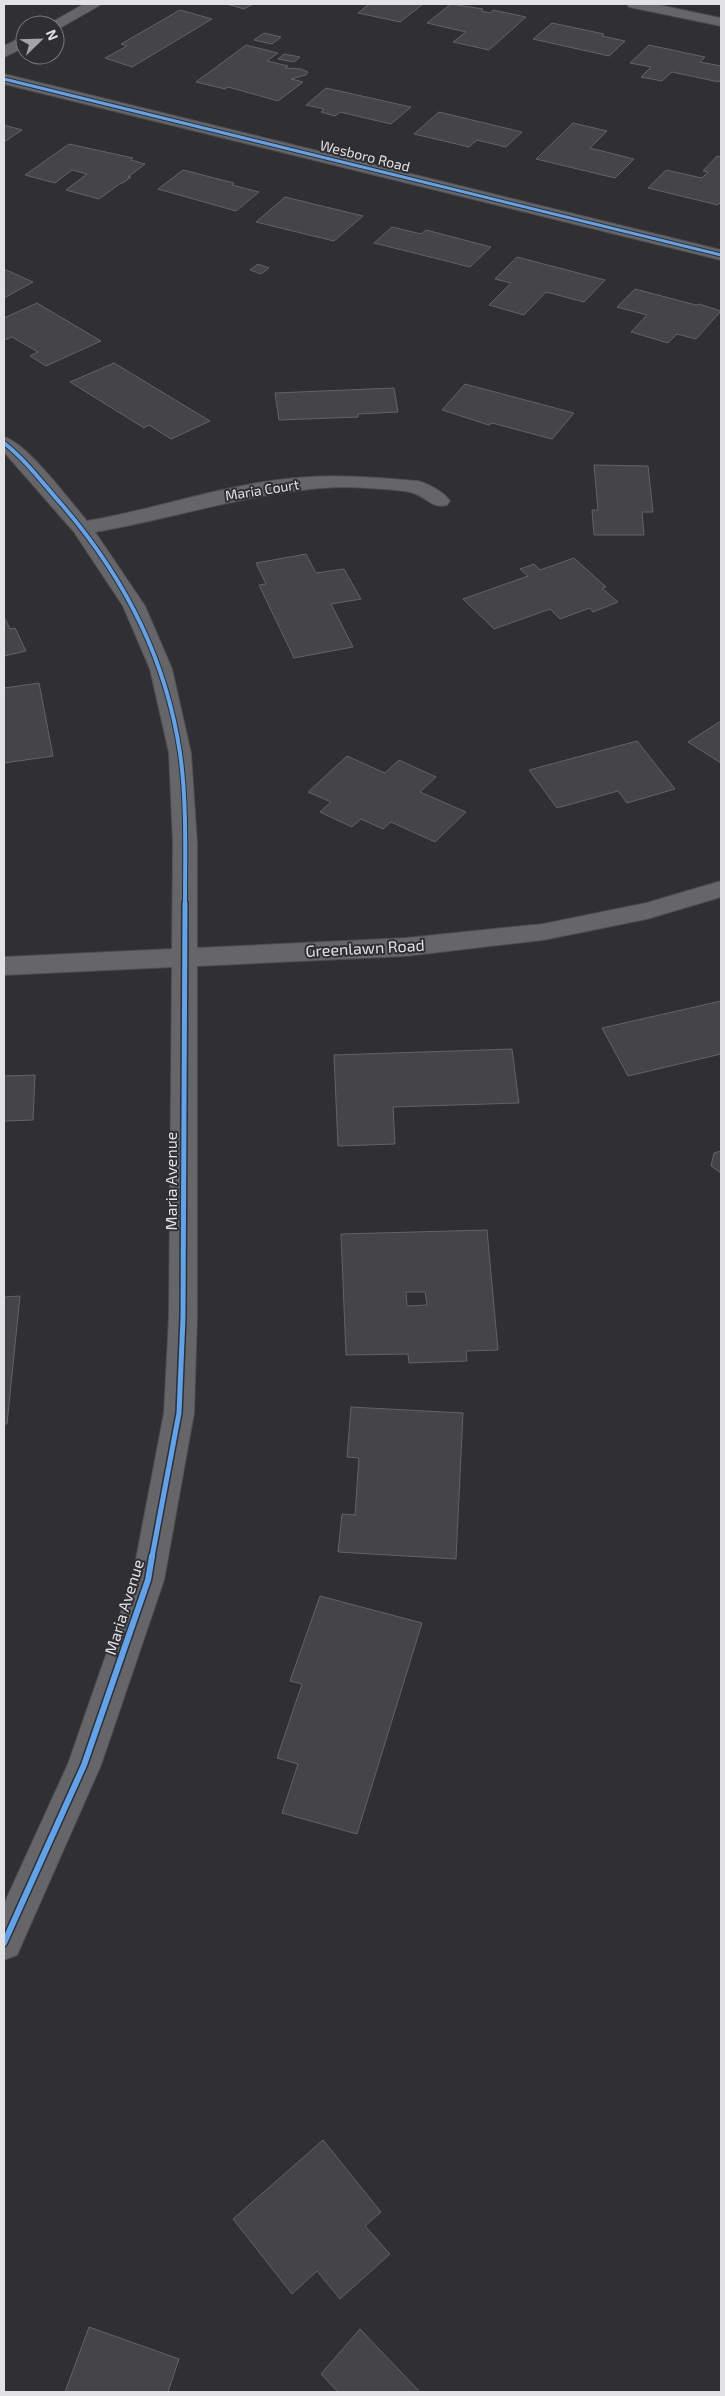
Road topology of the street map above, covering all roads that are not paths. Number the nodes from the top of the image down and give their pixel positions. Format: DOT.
graph roads {
  1 [pos="95,4"];
  2 [pos="634,4"];
  3 [pos="65,20"];
  4 [pos="721,22"];
  5 [pos="4,79"];
  6 [pos="721,255"];
  7 [pos="4,443"];
  8 [pos="440,500"];
  9 [pos="82,528"];
  10 [pos="721,889"];
  11 [pos="184,957"];
  12 [pos="4,966"];
  13 [pos="4,1943"];
  1 -- 3 [label="street"];
  2 -- 4 [label="street"];
  5 -- 6 [label="street, Wesboro Road"];
  7 -- 9 [label="street, Maria Avenue"];
  8 -- 9 [label="street, Maria Court"];
  9 -- 11 [label="street, Maria Avenue"];
  10 -- 11 [label="street, Greenlawn Road"];
  11 -- 12 [label="street, Greenlawn Road"];
  11 -- 13 [label="street, Maria Avenue"];
}
